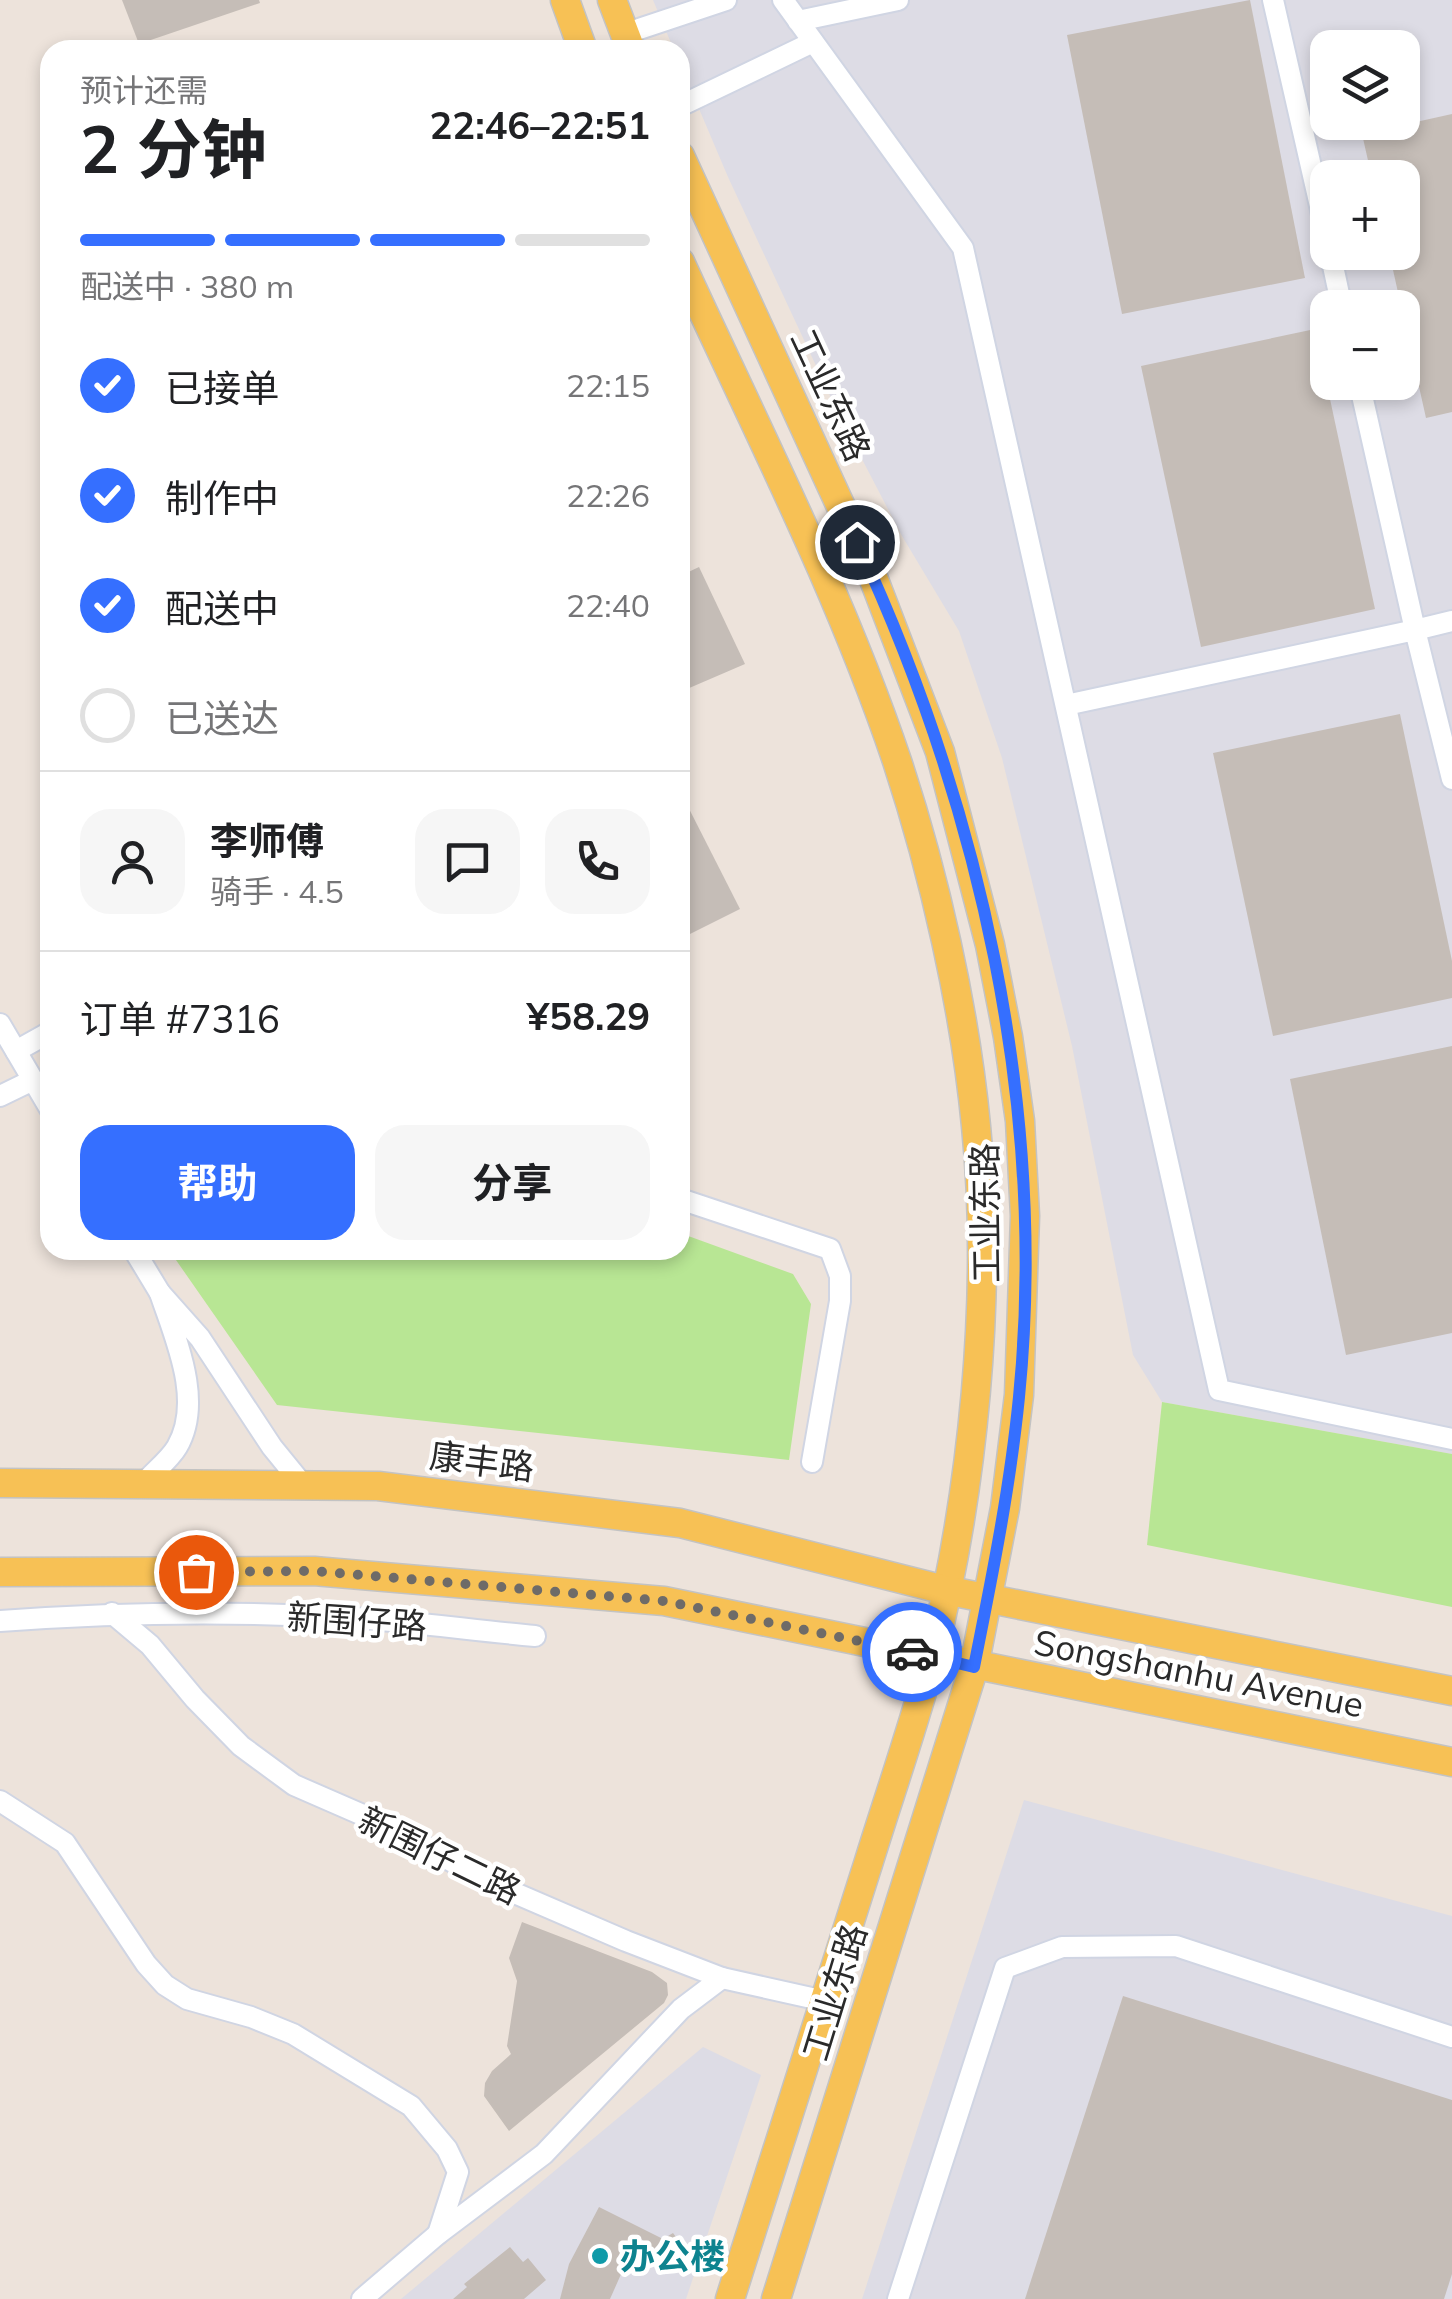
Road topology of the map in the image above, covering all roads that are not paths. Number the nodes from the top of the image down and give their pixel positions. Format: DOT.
graph roads {
  1 [pos="565,0"];
  2 [pos="612,0"];
  3 [pos="726,0"];
  4 [pos="783,0"];
  5 [pos="898,0"];
  6 [pos="1273,0"];
  7 [pos="798,21"];
  8 [pos="579,40"];
  9 [pos="627,40"];
  10 [pos="633,40"];
  11 [pos="814,42"];
  12 [pos="690,101"];
  13 [pos="1310,162"];
  14 [pos="690,178"];
  15 [pos="690,284"];
  16 [pos="1364,400"];
  17 [pos="1452,622"];
  18 [pos="1415,630"];
  19 [pos="1066,704"];
  20 [pos="1452,779"];
  21 [pos="0,1024"];
  22 [pos="40,1038"];
  23 [pos="16,1051"];
  24 [pos="33,1080"];
  25 [pos="40,1092"];
  26 [pos="0,1096"];
  27 [pos="690,1202"];
  28 [pos="140,1260"];
  29 [pos="160,1293"];
  30 [pos="1452,1440"];
  31 [pos="812,1462"];
  32 [pos="0,1482"];
  33 [pos="145,1482"];
  34 [pos="303,1484"];
  35 [pos="0,1572"];
  36 [pos="945,1590"];
  37 [pos="988,1598"];
  38 [pos="112,1613"];
  39 [pos="0,1622"];
  40 [pos="534,1636"];
  41 [pos="932,1656"];
  42 [pos="974,1667"];
  43 [pos="1452,1691"];
  44 [pos="1452,1762"];
  45 [pos="0,1801"];
  46 [pos="722,1978"];
  47 [pos="825,2001"];
  48 [pos="1452,2037"];
  49 [pos="438,2234"];
  50 [pos="362,2299"];
  51 [pos="730,2299"];
  52 [pos="776,2299"];
  53 [pos="898,2299"];
  1 -- 8 [label="main road"];
  2 -- 9 [label="main road"];
  3 -- 10 [label="street"];
  4 -- 7 [label="street"];
  5 -- 7 [label="street"];
  6 -- 13 [label="street"];
  7 -- 11 [label="street"];
  11 -- 12 [label="street"];
  11 -- 19 [label="street"];
  14 -- 37 [label="main road, 工业东路"];
  15 -- 36 [label="main road, 工业东路"];
  16 -- 18 [label="street"];
  17 -- 18 [label="street"];
  18 -- 19 [label="street"];
  18 -- 20 [label="street"];
  19 -- 30 [label="street"];
  21 -- 23 [label="street"];
  22 -- 23 [label="street"];
  23 -- 24 [label="street"];
  24 -- 25 [label="street"];
  24 -- 26 [label="street"];
  27 -- 31 [label="street"];
  28 -- 29 [label="street"];
  29 -- 33 [label="street"];
  29 -- 34 [label="street"];
  32 -- 33 [label="main road, 康丰路"];
  33 -- 34 [label="main road, 康丰路"];
  34 -- 36 [label="main road, 康丰路"];
  35 -- 41 [label="main road"];
  36 -- 37 [label="main road, Songshanhu Avenue"];
  36 -- 41 [label="main road, 工业东路"];
  37 -- 42 [label="main road, 工业东路"];
  37 -- 43 [label="main road, Songshanhu Avenue"];
  38 -- 39 [label="street, 新围仔路"];
  38 -- 40 [label="street, 新围仔路"];
  38 -- 46 [label="street, 新围仔二路"];
  41 -- 42 [label="main road, Songshanhu Avenue"];
  41 -- 47 [label="main road, 工业东路"];
  42 -- 44 [label="main road, Songshanhu Avenue"];
  42 -- 52 [label="main road, 工业东路"];
  45 -- 49 [label="street"];
  46 -- 47 [label="street, 新围仔二路"];
  46 -- 49 [label="street"];
  47 -- 51 [label="main road, 工业东路"];
  48 -- 53 [label="street"];
  49 -- 50 [label="street"];
}
